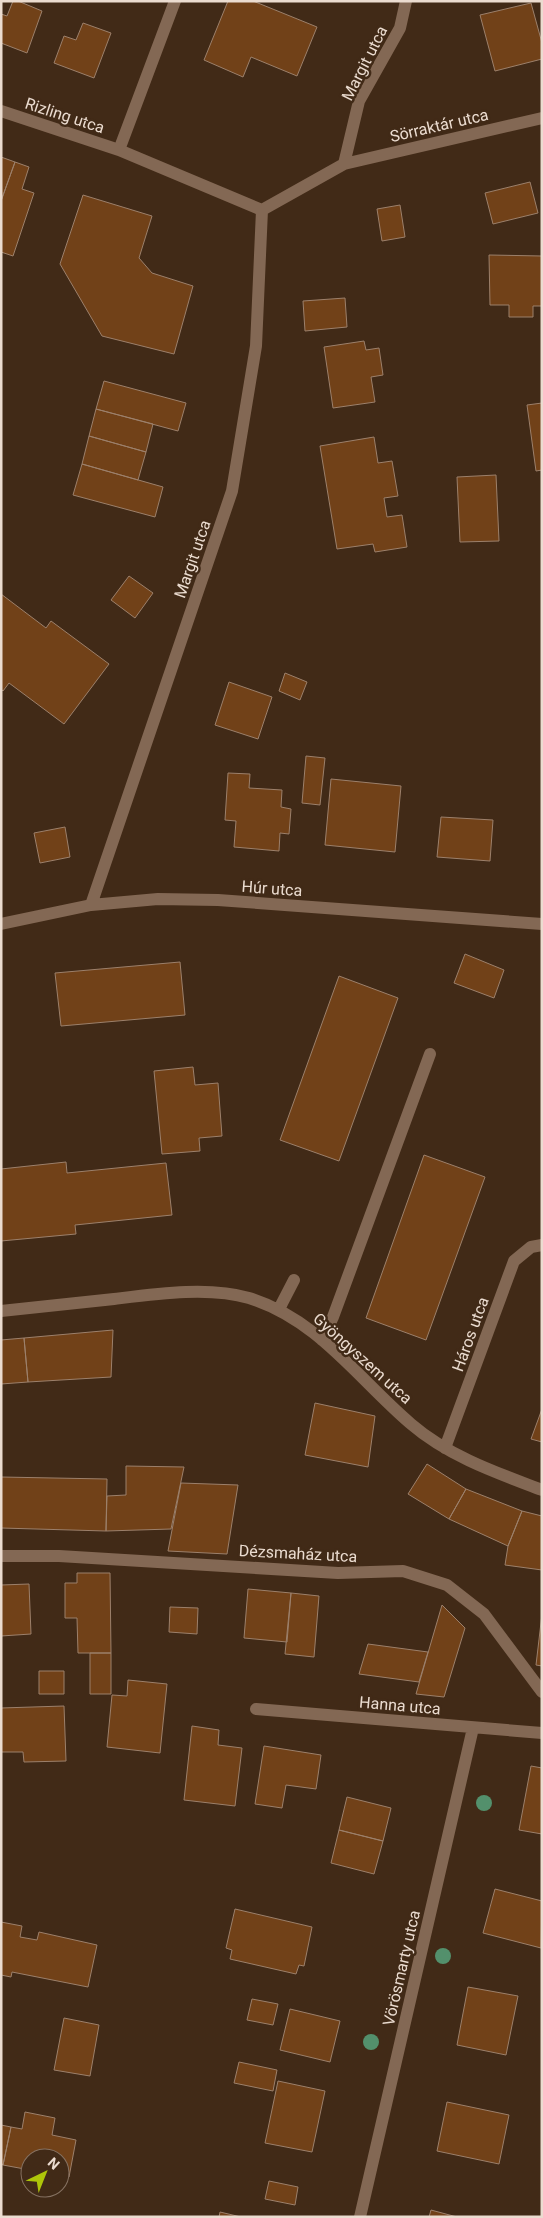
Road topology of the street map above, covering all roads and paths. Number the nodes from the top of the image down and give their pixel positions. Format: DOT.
graph roads {
  1 [pos="175,1"];
  2 [pos="406,1"];
  3 [pos="1,111"];
  4 [pos="542,118"];
  5 [pos="119,150"];
  6 [pos="344,164"];
  7 [pos="262,210"];
  8 [pos="90,905"];
  9 [pos="1,924"];
  10 [pos="542,924"];
  11 [pos="430,1054"];
  12 [pos="542,1245"];
  13 [pos="294,1280"];
  14 [pos="279,1309"];
  15 [pos="1,1312"];
  16 [pos="322,1340"];
  17 [pos="445,1448"];
  18 [pos="542,1490"];
  19 [pos="1,1556"];
  20 [pos="542,1692"];
  21 [pos="256,1709"];
  22 [pos="473,1728"];
  23 [pos="542,1734"];
  24 [pos="360,2217"];
  1 -- 5 [label="street"];
  2 -- 6 [label="street, Margit utca"];
  3 -- 5 [label="street, Rizling utca"];
  4 -- 6 [label="street, Sörraktár utca"];
  5 -- 7 [label="street"];
  6 -- 7 [label="street"];
  7 -- 8 [label="street, Margit utca"];
  8 -- 9 [label="street, Húr utca"];
  8 -- 10 [label="street, Húr utca"];
  11 -- 16 [label="street"];
  12 -- 17 [label="street, Háros utca"];
  13 -- 14 [label="street"];
  14 -- 15 [label="street, Gyöngyszem utca"];
  14 -- 16 [label="street, Gyöngyszem utca"];
  16 -- 17 [label="street, Gyöngyszem utca"];
  17 -- 18 [label="street, Gyöngyszem utca"];
  19 -- 20 [label="street, Dézsmaház utca"];
  21 -- 22 [label="street, Hanna utca"];
  22 -- 23 [label="street, Hanna utca"];
  22 -- 24 [label="street, Vörösmarty utca"];
}
